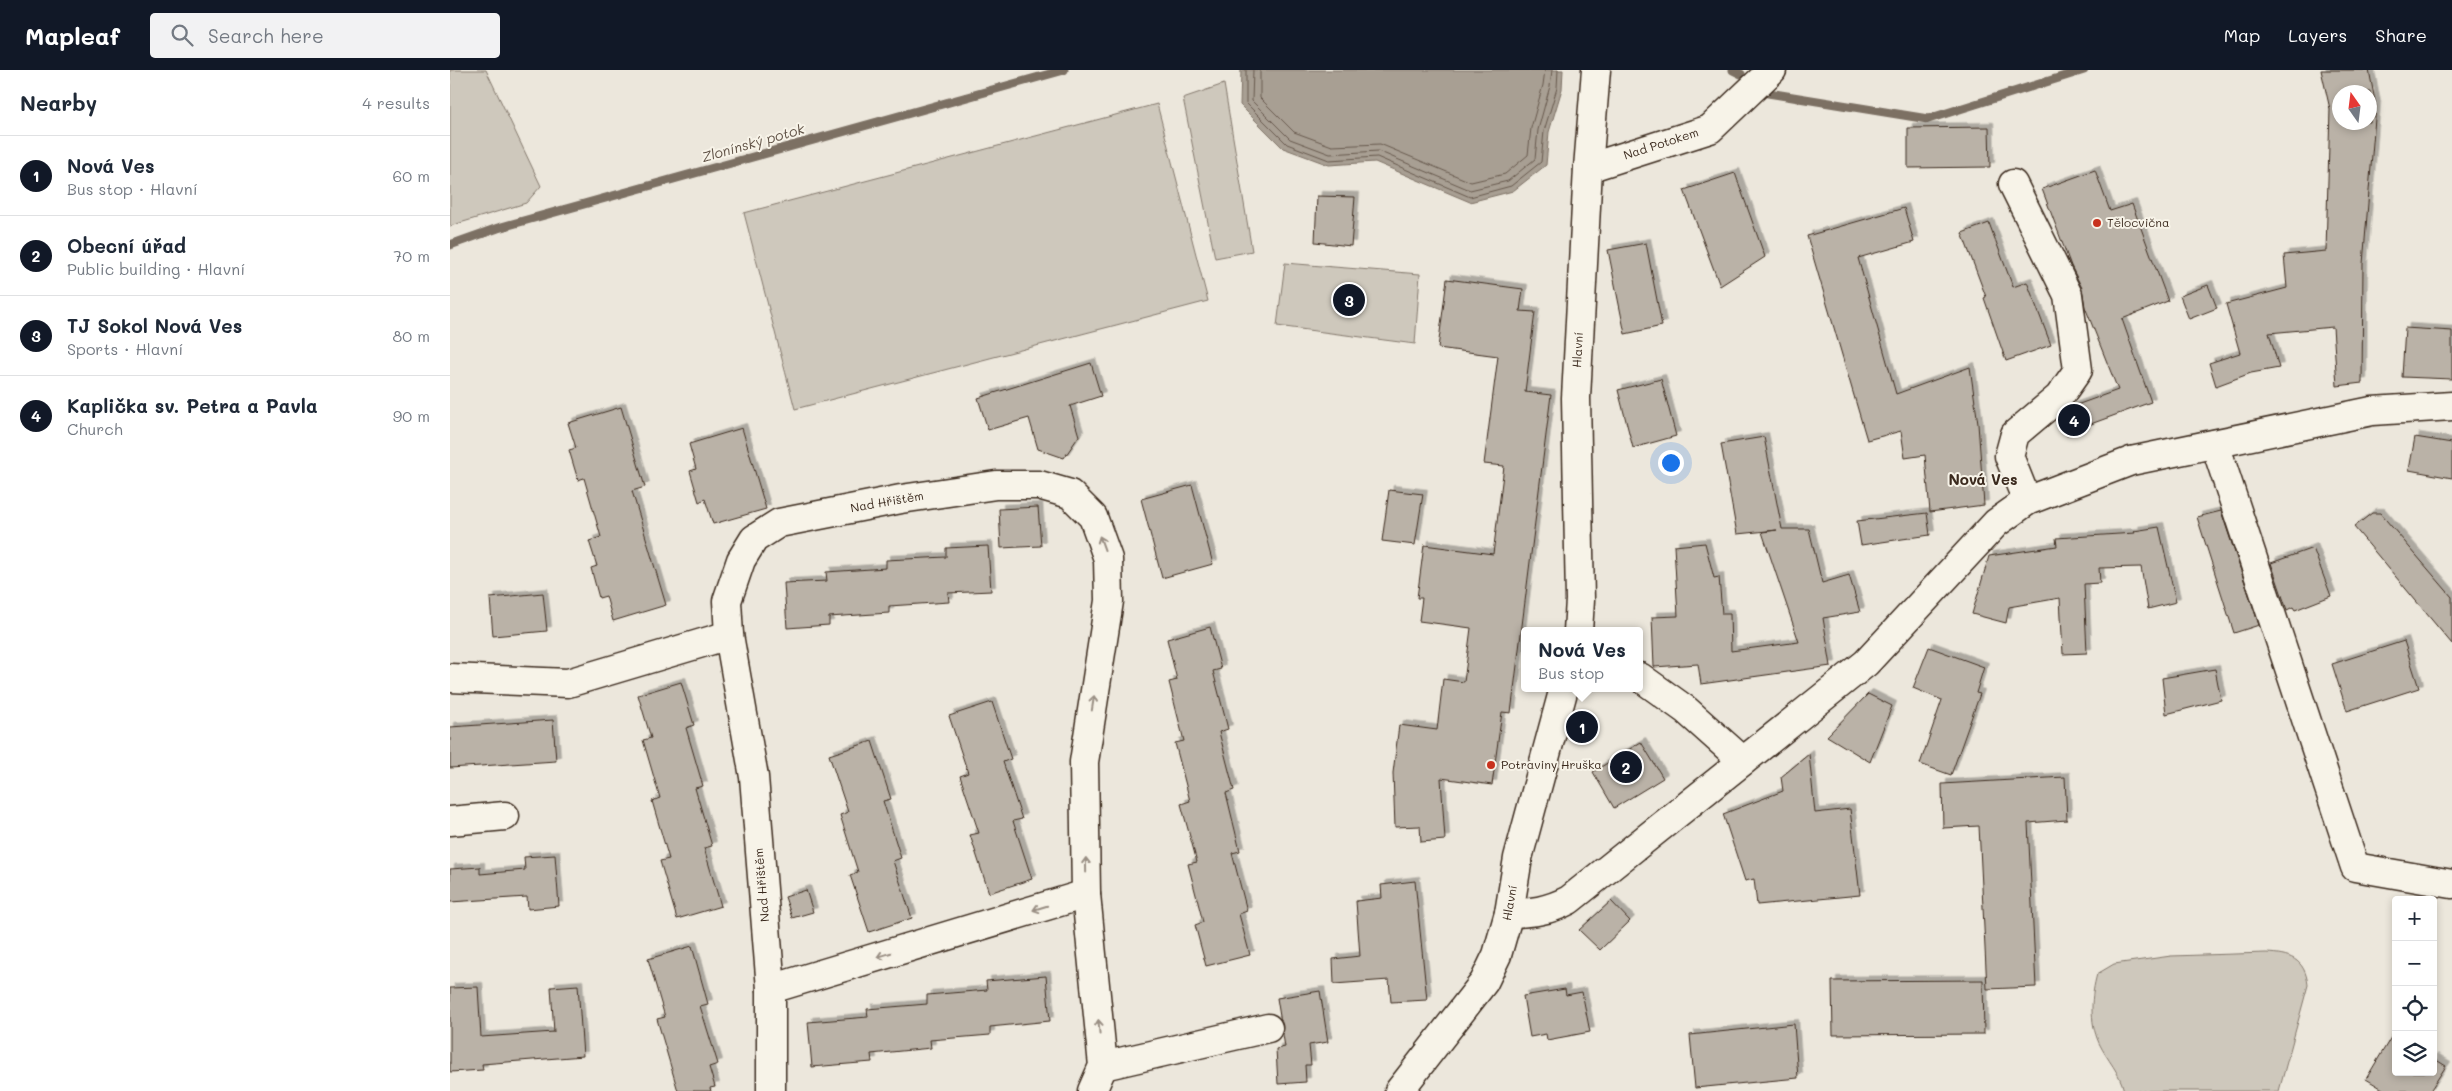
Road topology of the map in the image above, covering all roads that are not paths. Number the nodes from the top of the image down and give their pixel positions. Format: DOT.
graph roads {
  1 [pos="1596,70"];
  2 [pos="1772,70"];
  3 [pos="1588,168"];
  4 [pos="2013,184"];
  5 [pos="2452,406"];
  6 [pos="2215,444"];
  7 [pos="2027,501"];
  8 [pos="1578,627"];
  9 [pos="729,635"];
  10 [pos="450,678"];
  11 [pos="1643,679"];
  12 [pos="1563,692"];
  13 [pos="1743,761"];
  14 [pos="505,816"];
  15 [pos="450,821"];
  16 [pos="2452,884"];
  17 [pos="1086,894"];
  18 [pos="1509,913"];
  19 [pos="771,989"];
  20 [pos="1268,1028"];
  21 [pos="1102,1066"];
  22 [pos="771,1091"];
  23 [pos="1092,1091"];
  24 [pos="1399,1091"];
  1 -- 3 [label="street, Hlavní"];
  2 -- 3 [label="street, Nad Potokem"];
  3 -- 8 [label="street, Hlavní"];
  4 -- 7 [label="street"];
  5 -- 6 [label="street"];
  6 -- 7 [label="street"];
  6 -- 16 [label="street"];
  7 -- 13 [label="street"];
  9 -- 10 [label="street"];
  17 -- 9 [label="street, Nad Hřištěm, one-way"];
  9 -- 19 [label="street, Nad Hřištěm"];
  11 -- 13 [label="street"];
  12 -- 18 [label="street, Hlavní"];
  13 -- 18 [label="street"];
  14 -- 15 [label="street"];
  17 -- 19 [label="street, one-way"];
  21 -- 17 [label="street, Nad Hřištěm, one-way"];
  18 -- 24 [label="street, Hlavní"];
  19 -- 22 [label="street, Nad Hřištěm"];
  20 -- 21 [label="street"];
  21 -- 23 [label="street, Nad Hřištěm"];
}
